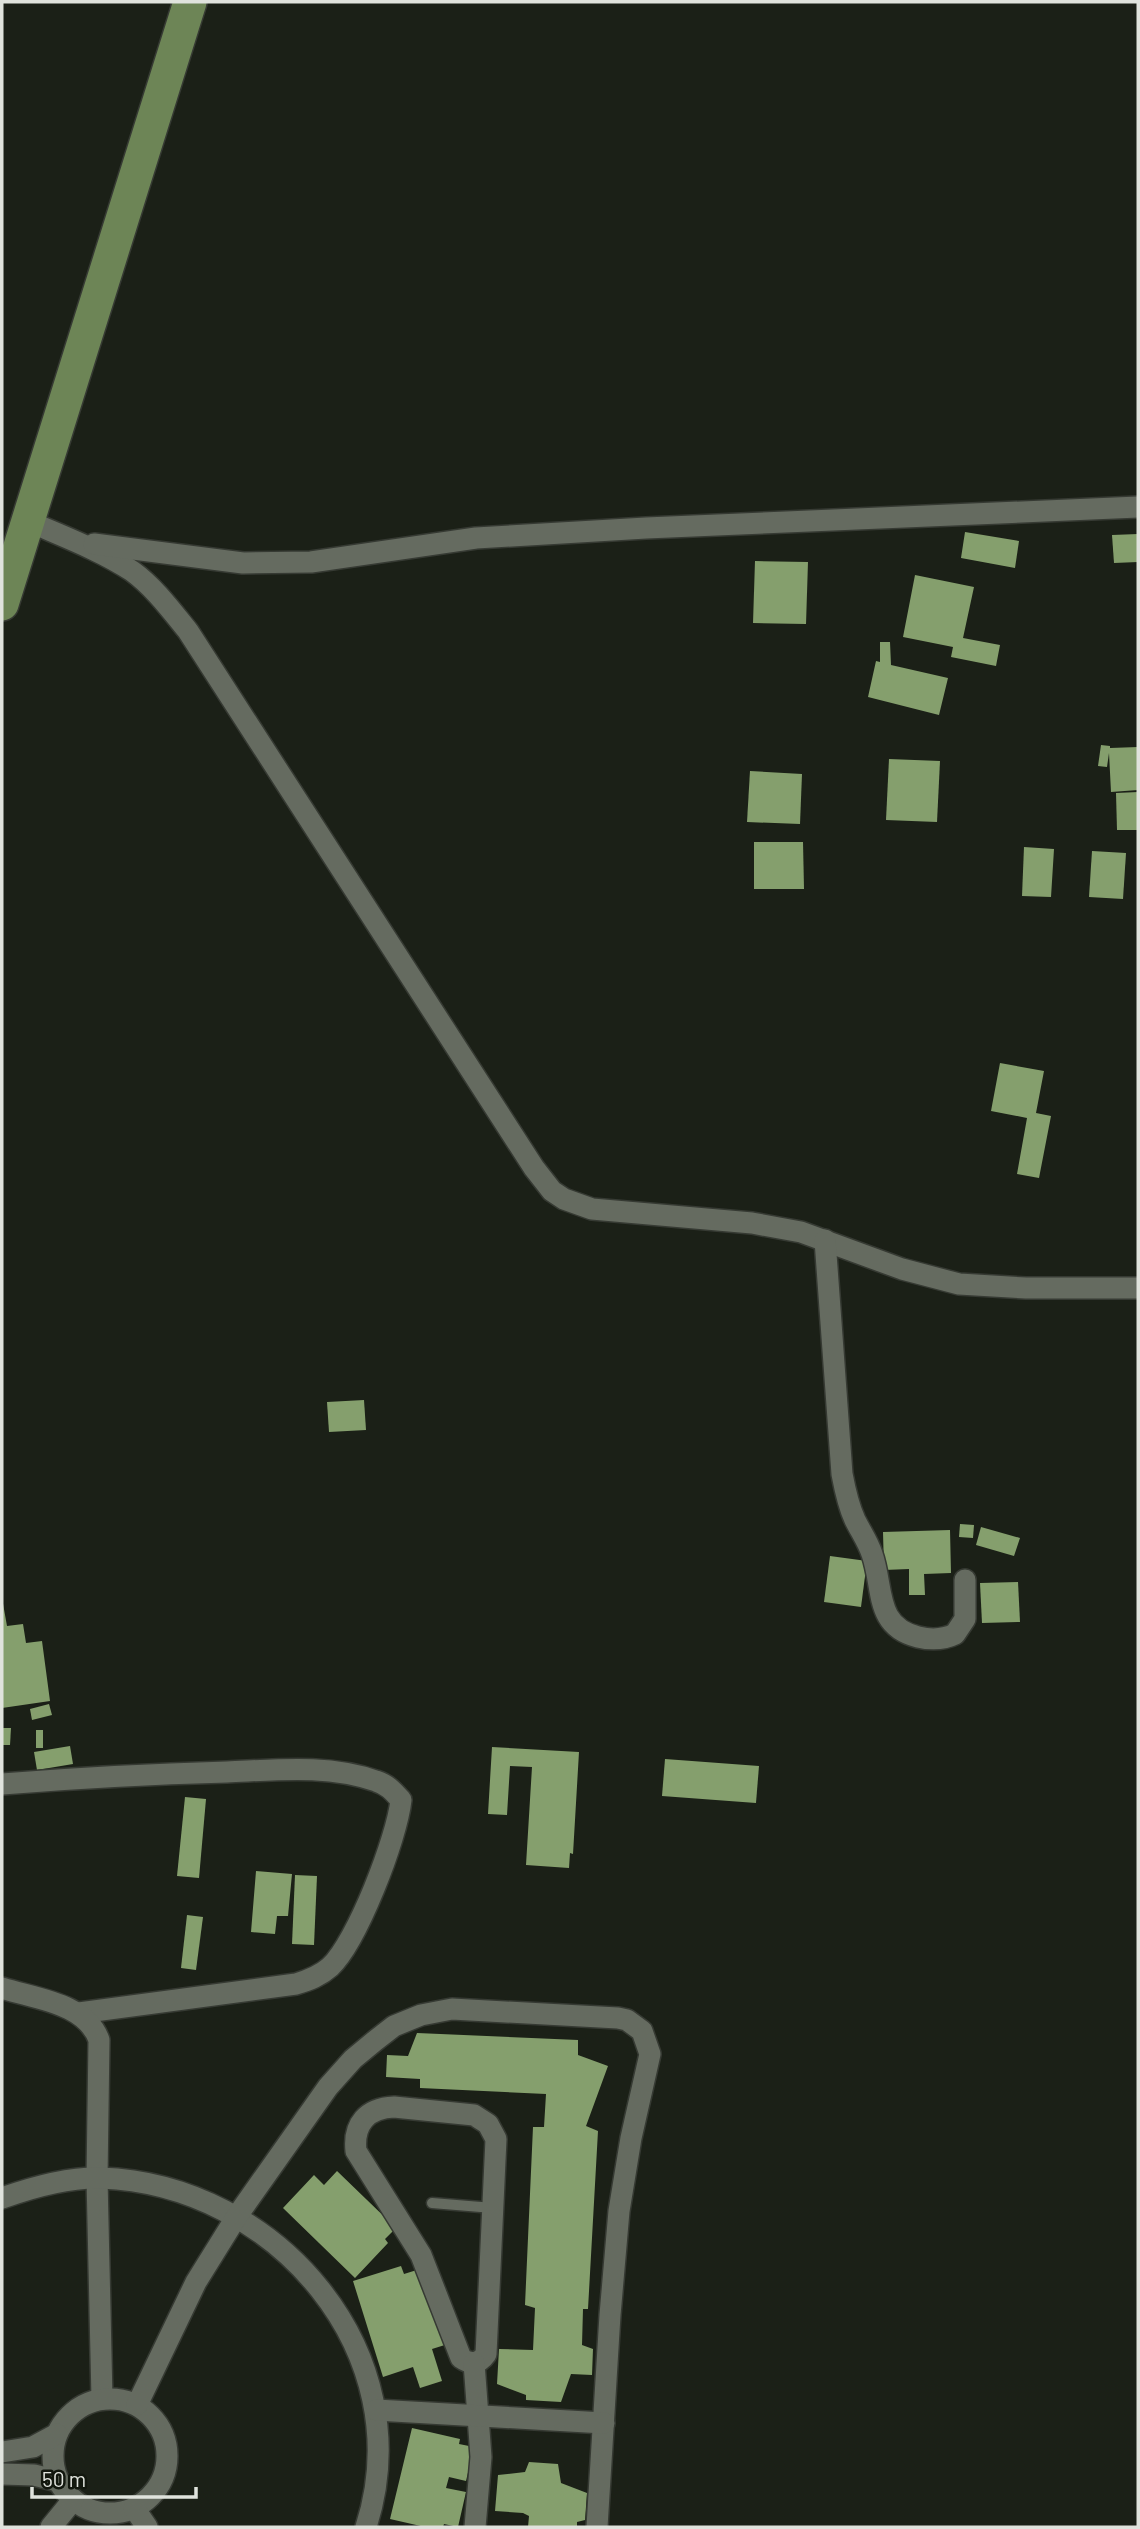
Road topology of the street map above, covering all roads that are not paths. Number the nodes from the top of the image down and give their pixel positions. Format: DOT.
graph roads {
  1 [pos="190,2"];
  2 [pos="1138,507"];
  3 [pos="28,521"];
  4 [pos="71,540"];
  5 [pos="2,604"];
  6 [pos="825,1240"];
  7 [pos="1138,1288"];
  8 [pos="965,1580"];
  9 [pos="2,1784"];
  10 [pos="2,1988"];
  11 [pos="79,2013"];
  12 [pos="97,2178"];
  13 [pos="2,2198"];
  14 [pos="432,2203"];
  15 [pos="494,2208"];
  16 [pos="237,2216"];
  17 [pos="474,2363"];
  18 [pos="102,2399"];
  19 [pos="137,2405"];
  20 [pos="376,2410"];
  21 [pos="480,2416"];
  22 [pos="604,2423"];
  23 [pos="57,2434"];
  24 [pos="2,2452"];
  25 [pos="2,2474"];
  26 [pos="58,2480"];
  27 [pos="73,2500"];
  28 [pos="134,2508"];
  29 [pos="51,2527"];
  30 [pos="147,2527"];
  31 [pos="366,2527"];
  32 [pos="475,2527"];
  33 [pos="597,2527"];
  1 -- 3 [label="main road"];
  2 -- 4 [label="street"];
  3 -- 4 [label="street"];
  3 -- 5 [label="main road"];
  4 -- 6 [label="street"];
  6 -- 7 [label="street"];
  6 -- 8 [label="street"];
  9 -- 11 [label="street"];
  10 -- 11 [label="street"];
  11 -- 12 [label="street"];
  12 -- 13 [label="street"];
  12 -- 16 [label="street"];
  12 -- 18 [label="street"];
  14 -- 15 [label="lane"];
  15 -- 17 [label="street"];
  15 -- 17 [label="street"];
  16 -- 19 [label="street"];
  16 -- 20 [label="street"];
  16 -- 22 [label="street"];
  17 -- 21 [label="street"];
  18 -- 19 [label="street"];
  18 -- 23 [label="street"];
  19 -- 28 [label="street"];
  20 -- 21 [label="street"];
  20 -- 31 [label="street"];
  21 -- 22 [label="street"];
  21 -- 32 [label="street"];
  22 -- 33 [label="street"];
  23 -- 24 [label="street"];
  23 -- 26 [label="street"];
  25 -- 26 [label="street"];
  26 -- 27 [label="street"];
  27 -- 28 [label="street"];
  27 -- 29 [label="street"];
  28 -- 30 [label="street"];
}
